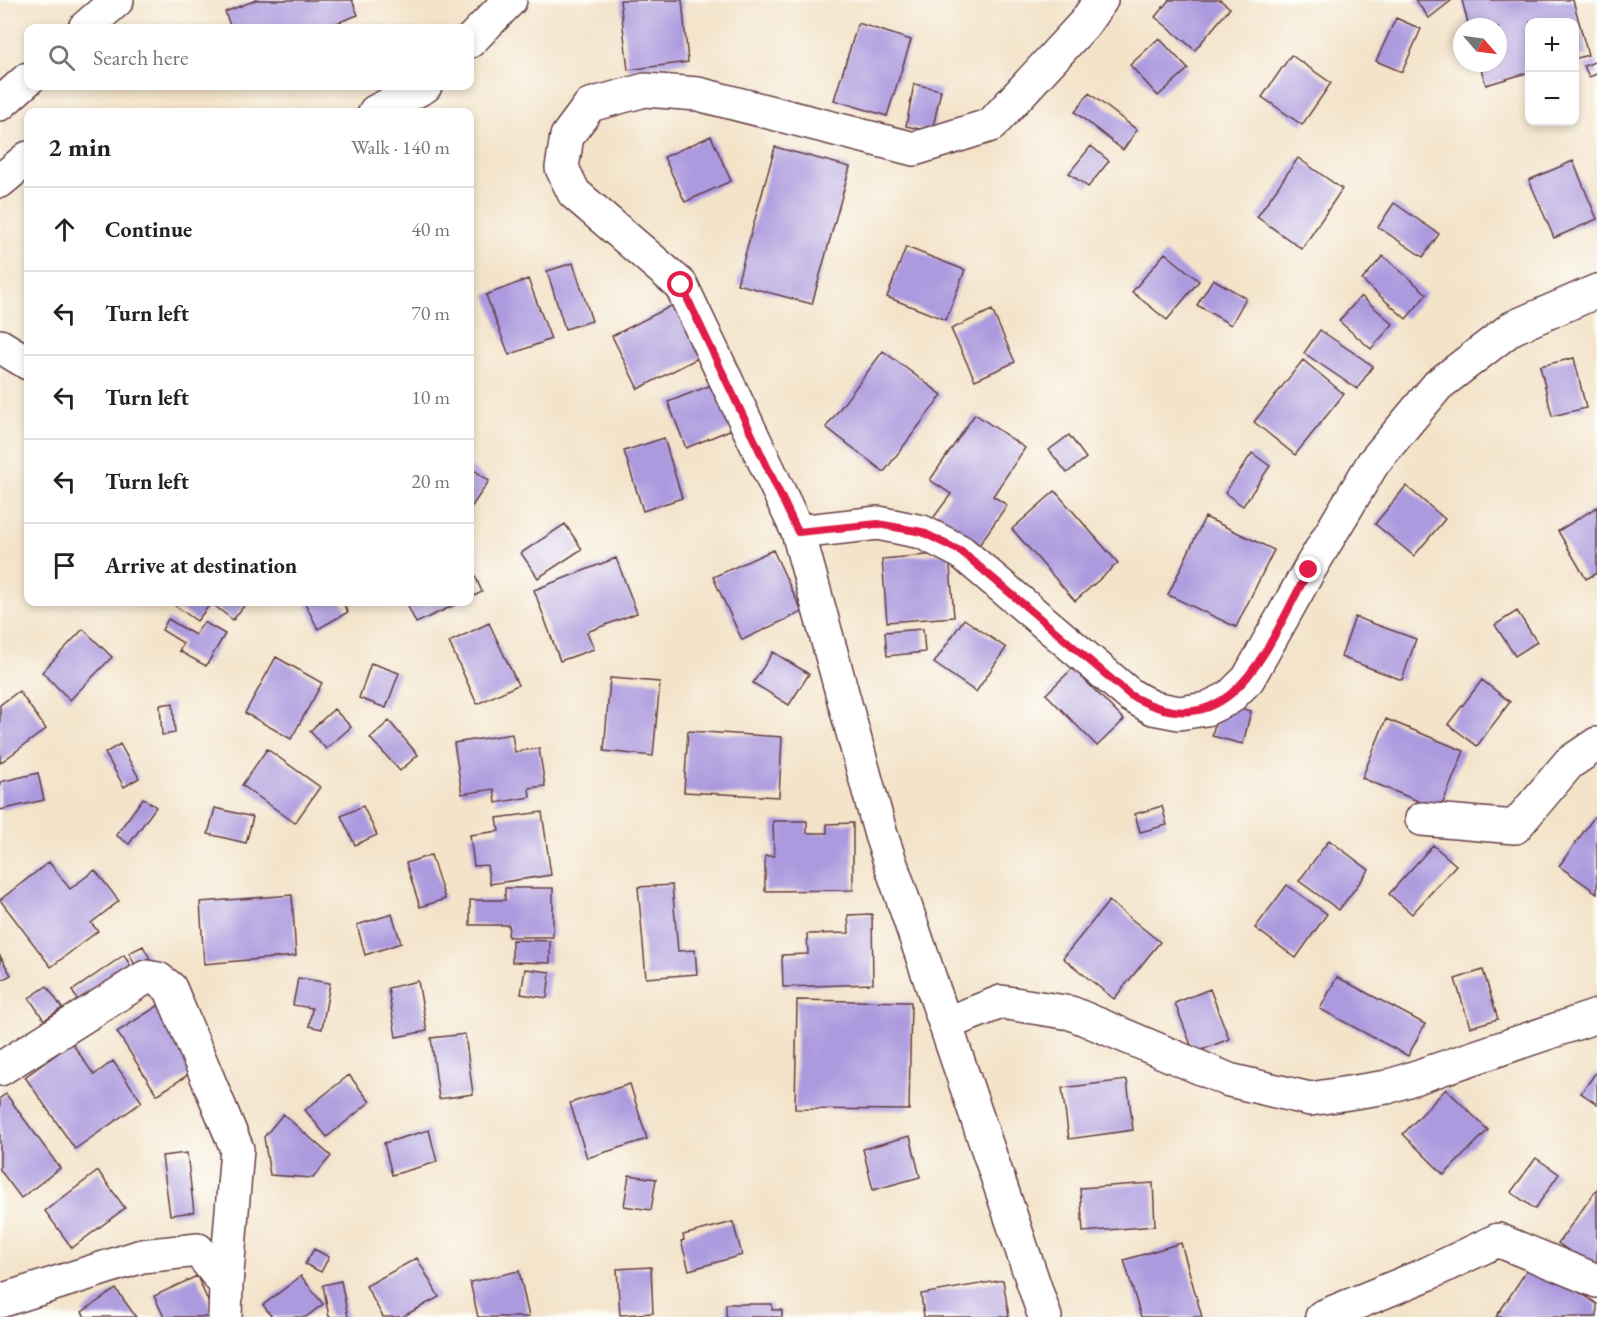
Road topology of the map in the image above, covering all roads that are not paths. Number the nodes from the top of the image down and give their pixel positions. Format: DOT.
graph roads {
  1 [pos="117,0"];
  2 [pos="510,0"];
  3 [pos="1101,0"];
  4 [pos="90,24"];
  5 [pos="474,37"];
  6 [pos="24,83"];
  7 [pos="417,90"];
  8 [pos="0,104"];
  9 [pos="383,108"];
  10 [pos="24,161"];
  11 [pos="0,181"];
  12 [pos="1597,291"];
  13 [pos="0,346"];
  14 [pos="24,361"];
  15 [pos="798,532"];
  16 [pos="1597,744"];
  17 [pos="1422,819"];
  18 [pos="1597,1016"];
  19 [pos="945,1024"];
  20 [pos="0,1069"];
  21 [pos="1597,1281"];
  22 [pos="0,1301"];
  23 [pos="226,1301"];
  24 [pos="1045,1317"];
  25 [pos="1322,1317"];
  1 -- 4 [label="street"];
  2 -- 5 [label="street"];
  3 -- 15 [label="street"];
  6 -- 8 [label="street"];
  7 -- 9 [label="street"];
  10 -- 11 [label="street"];
  12 -- 15 [label="street"];
  13 -- 14 [label="street"];
  15 -- 19 [label="street"];
  16 -- 17 [label="street"];
  18 -- 19 [label="street"];
  19 -- 24 [label="street"];
  20 -- 23 [label="street"];
  21 -- 25 [label="street"];
  22 -- 23 [label="street"];
}
